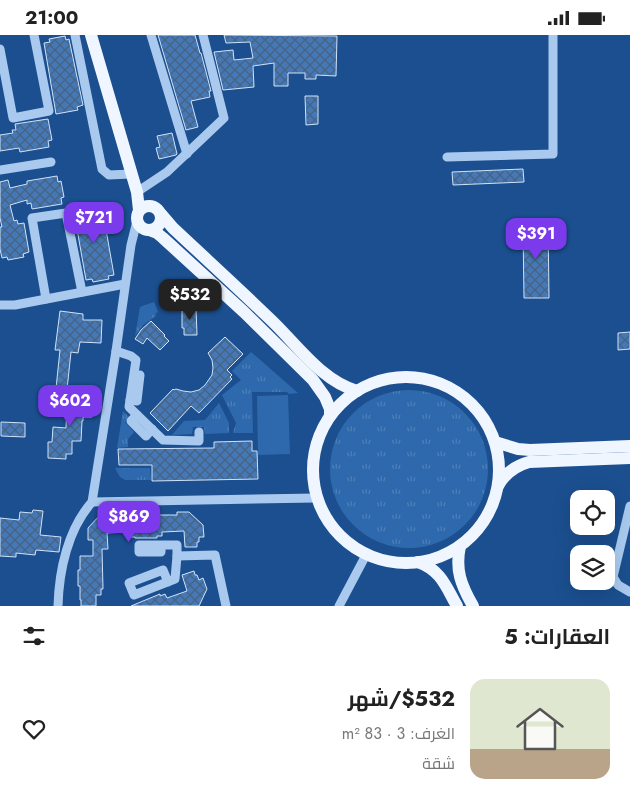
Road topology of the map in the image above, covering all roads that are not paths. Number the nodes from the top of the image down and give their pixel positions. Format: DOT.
graph roads {
  1 [pos="34,35"];
  2 [pos="75,35"];
  3 [pos="91,35"];
  4 [pos="151,35"];
  5 [pos="203,35"];
  6 [pos="553,35"];
  7 [pos="0,49"];
  8 [pos="187,154"];
  9 [pos="447,157"];
  10 [pos="51,162"];
  11 [pos="0,170"];
  12 [pos="131,174"];
  13 [pos="137,192"];
  14 [pos="142,212"];
  15 [pos="161,214"];
  16 [pos="149,230"];
  17 [pos="125,284"];
  18 [pos="82,292"];
  19 [pos="46,299"];
  20 [pos="0,305"];
  21 [pos="116,351"];
  22 [pos="357,391"];
  23 [pos="330,415"];
  24 [pos="198,432"];
  25 [pos="495,442"];
  26 [pos="630,446"];
  27 [pos="630,458"];
  28 [pos="498,486"];
  29 [pos="316,498"];
  30 [pos="92,502"];
  31 [pos="630,506"];
  32 [pos="161,545"];
  33 [pos="460,546"];
  34 [pos="366,555"];
  35 [pos="177,556"];
  36 [pos="418,562"];
  37 [pos="168,582"];
  38 [pos="630,592"];
  39 [pos="58,606"];
  40 [pos="226,606"];
  41 [pos="339,606"];
  42 [pos="457,606"];
  43 [pos="473,606"];
  1 -- 7 [label="street"];
  2 -- 12 [label="street"];
  3 -- 12 [label="main road"];
  4 -- 8 [label="street"];
  5 -- 8 [label="street"];
  6 -- 9 [label="street"];
  8 -- 13 [label="street"];
  10 -- 11 [label="street"];
  12 -- 13 [label="main road"];
  13 -- 14 [label="main road"];
  14 -- 15 [label="main road"];
  14 -- 16 [label="main road"];
  14 -- 17 [label="street"];
  15 -- 16 [label="main road"];
  15 -- 22 [label="main road"];
  16 -- 23 [label="main road"];
  17 -- 18 [label="street"];
  17 -- 21 [label="street"];
  18 -- 19 [label="street"];
  18 -- 19 [label="street"];
  19 -- 20 [label="street"];
  21 -- 24 [label="street"];
  21 -- 30 [label="street"];
  22 -- 23 [label="main road"];
  22 -- 25 [label="main road"];
  23 -- 29 [label="main road"];
  25 -- 26 [label="main road"];
  25 -- 28 [label="main road"];
  27 -- 28 [label="main road"];
  28 -- 33 [label="main road"];
  29 -- 30 [label="street"];
  29 -- 34 [label="main road"];
  30 -- 39 [label="street"];
  31 -- 38 [label="street"];
  32 -- 35 [label="street"];
  33 -- 36 [label="main road"];
  33 -- 43 [label="main road"];
  34 -- 36 [label="main road"];
  34 -- 41 [label="street"];
  35 -- 37 [label="street"];
  35 -- 40 [label="street"];
  36 -- 42 [label="main road"];
}
